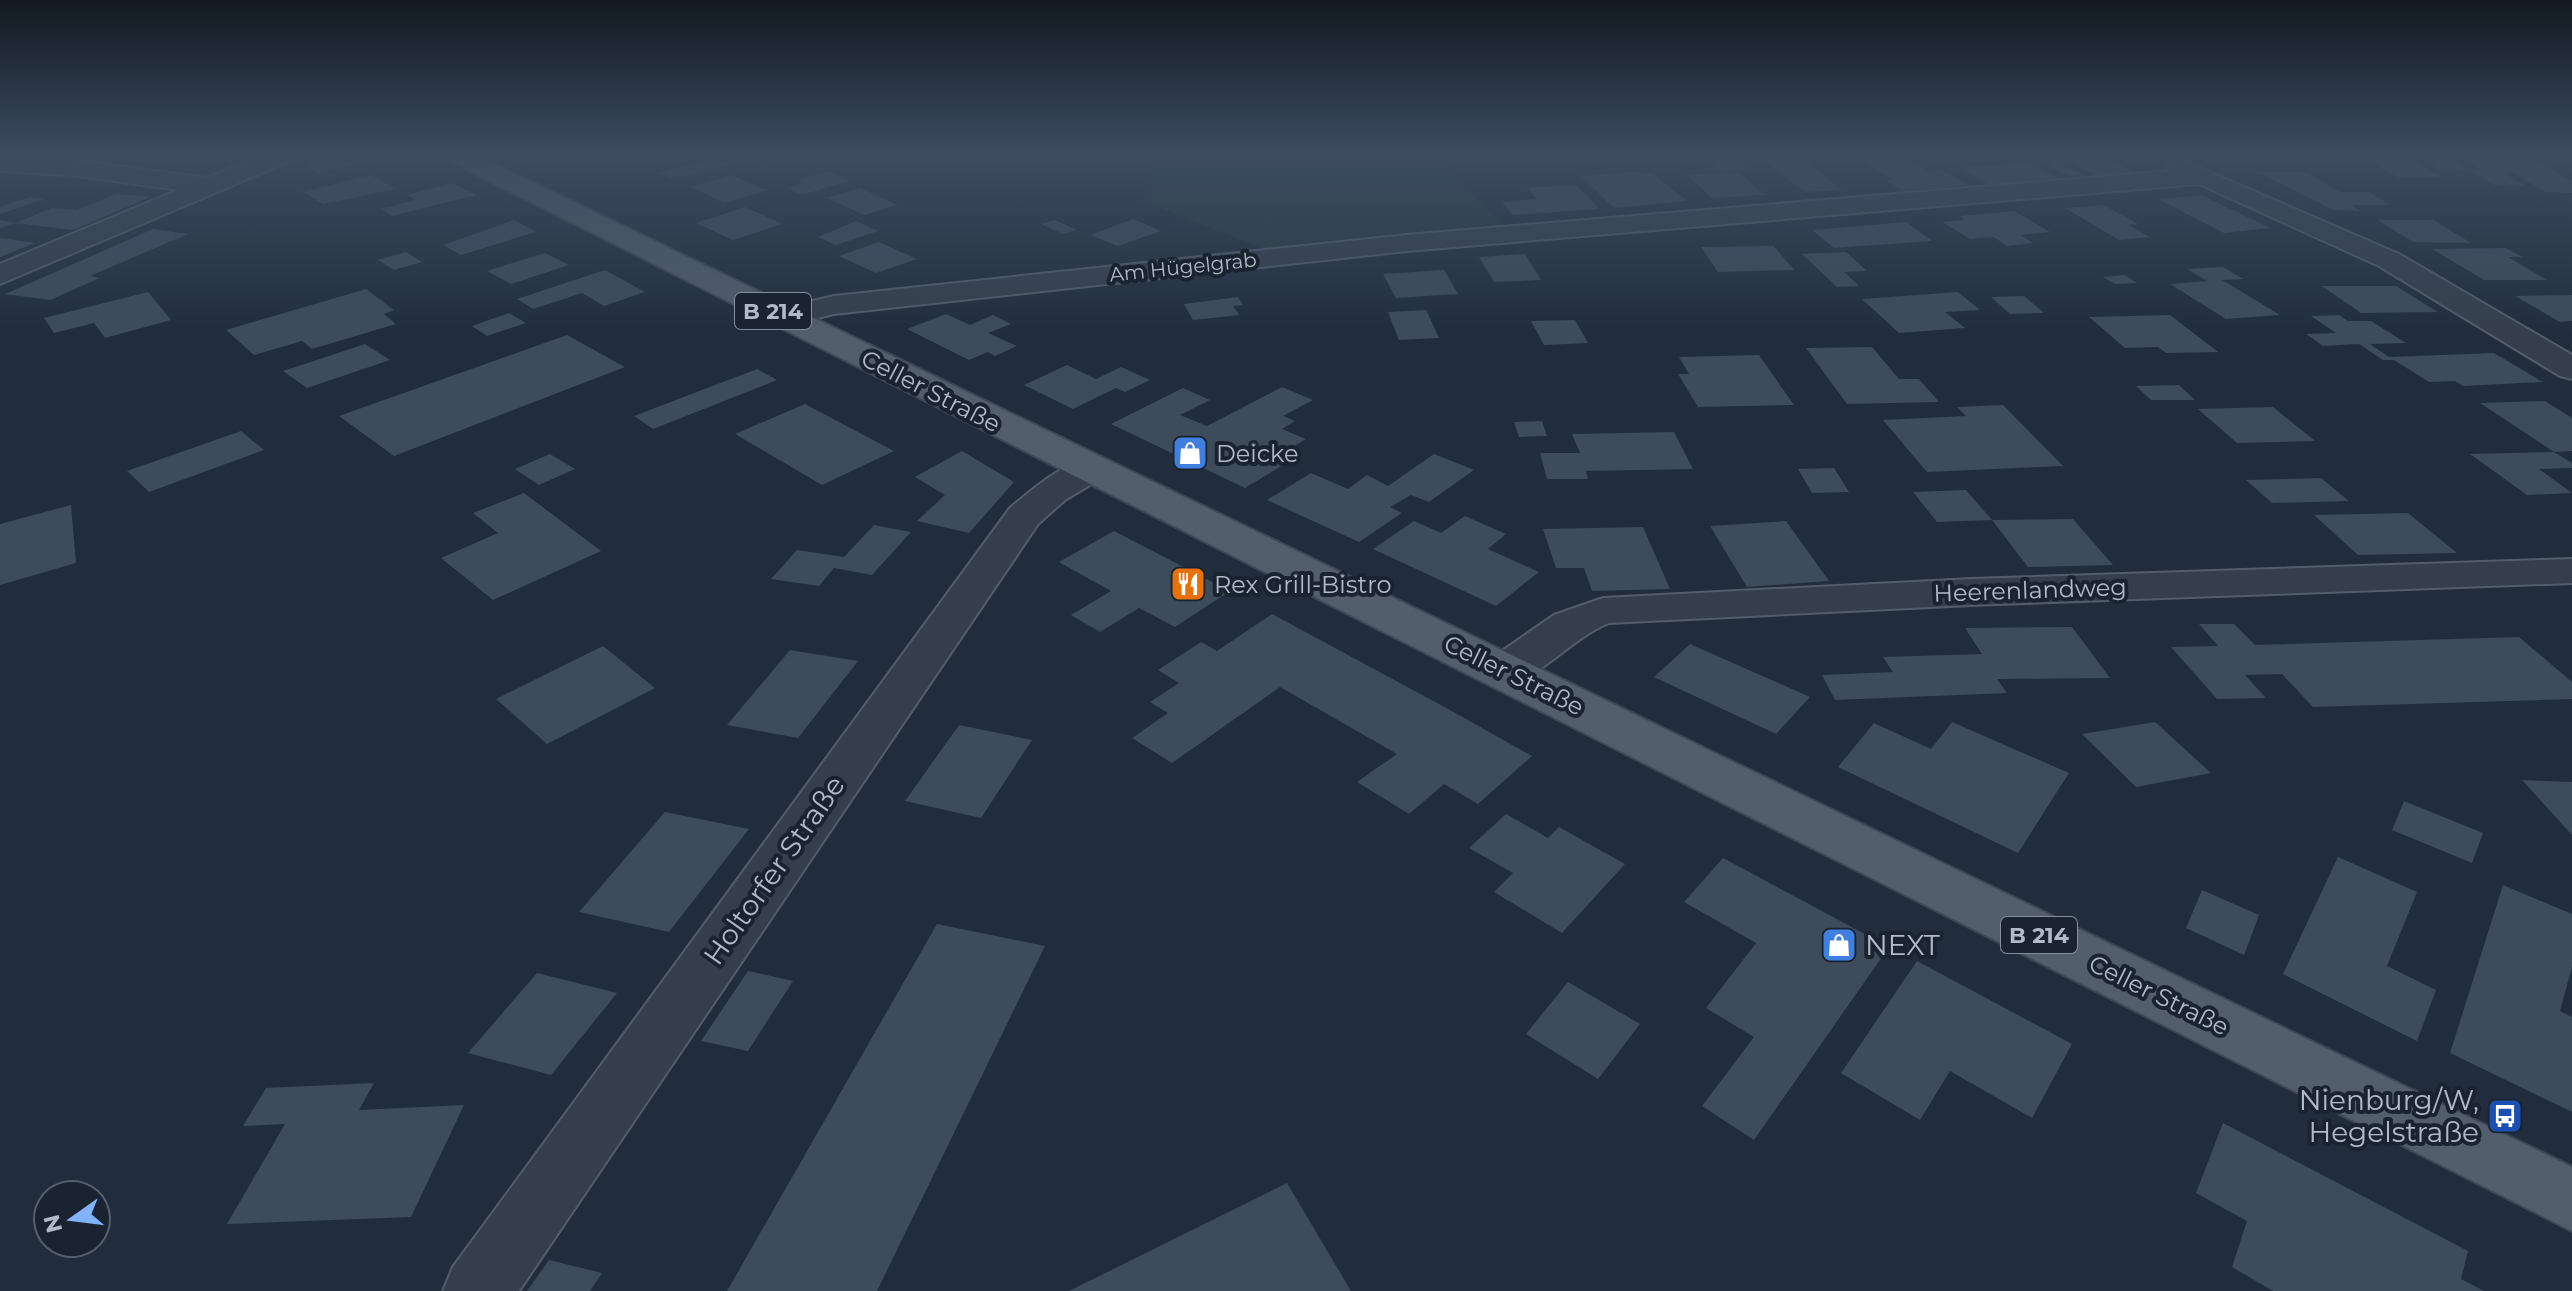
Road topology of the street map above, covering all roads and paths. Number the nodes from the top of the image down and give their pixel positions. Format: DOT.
graph roads {
  1 [pos="144,214"];
  2 [pos="577,214"];
  3 [pos="1749,214"];
  4 [pos="2288,214"];
  5 [pos="0,275"];
  6 [pos="785,317"];
  7 [pos="2572,369"];
  8 [pos="1090,469"];
  9 [pos="2572,571"];
  10 [pos="1505,670"];
  11 [pos="2572,1200"];
  12 [pos="478,1291"];
  1 -- 5 [label="street"];
  2 -- 6 [label="main road, Celler Straße / B 214"];
  3 -- 6 [label="street, Am Hügelgrab"];
  4 -- 7 [label="street"];
  6 -- 8 [label="main road, Celler Straße / B 214"];
  8 -- 10 [label="main road, Celler Straße / B 214"];
  8 -- 12 [label="street, Holtorfer Straße"];
  9 -- 10 [label="street, Heerenlandweg"];
  10 -- 11 [label="main road, Celler Straße / B 214"];
}
